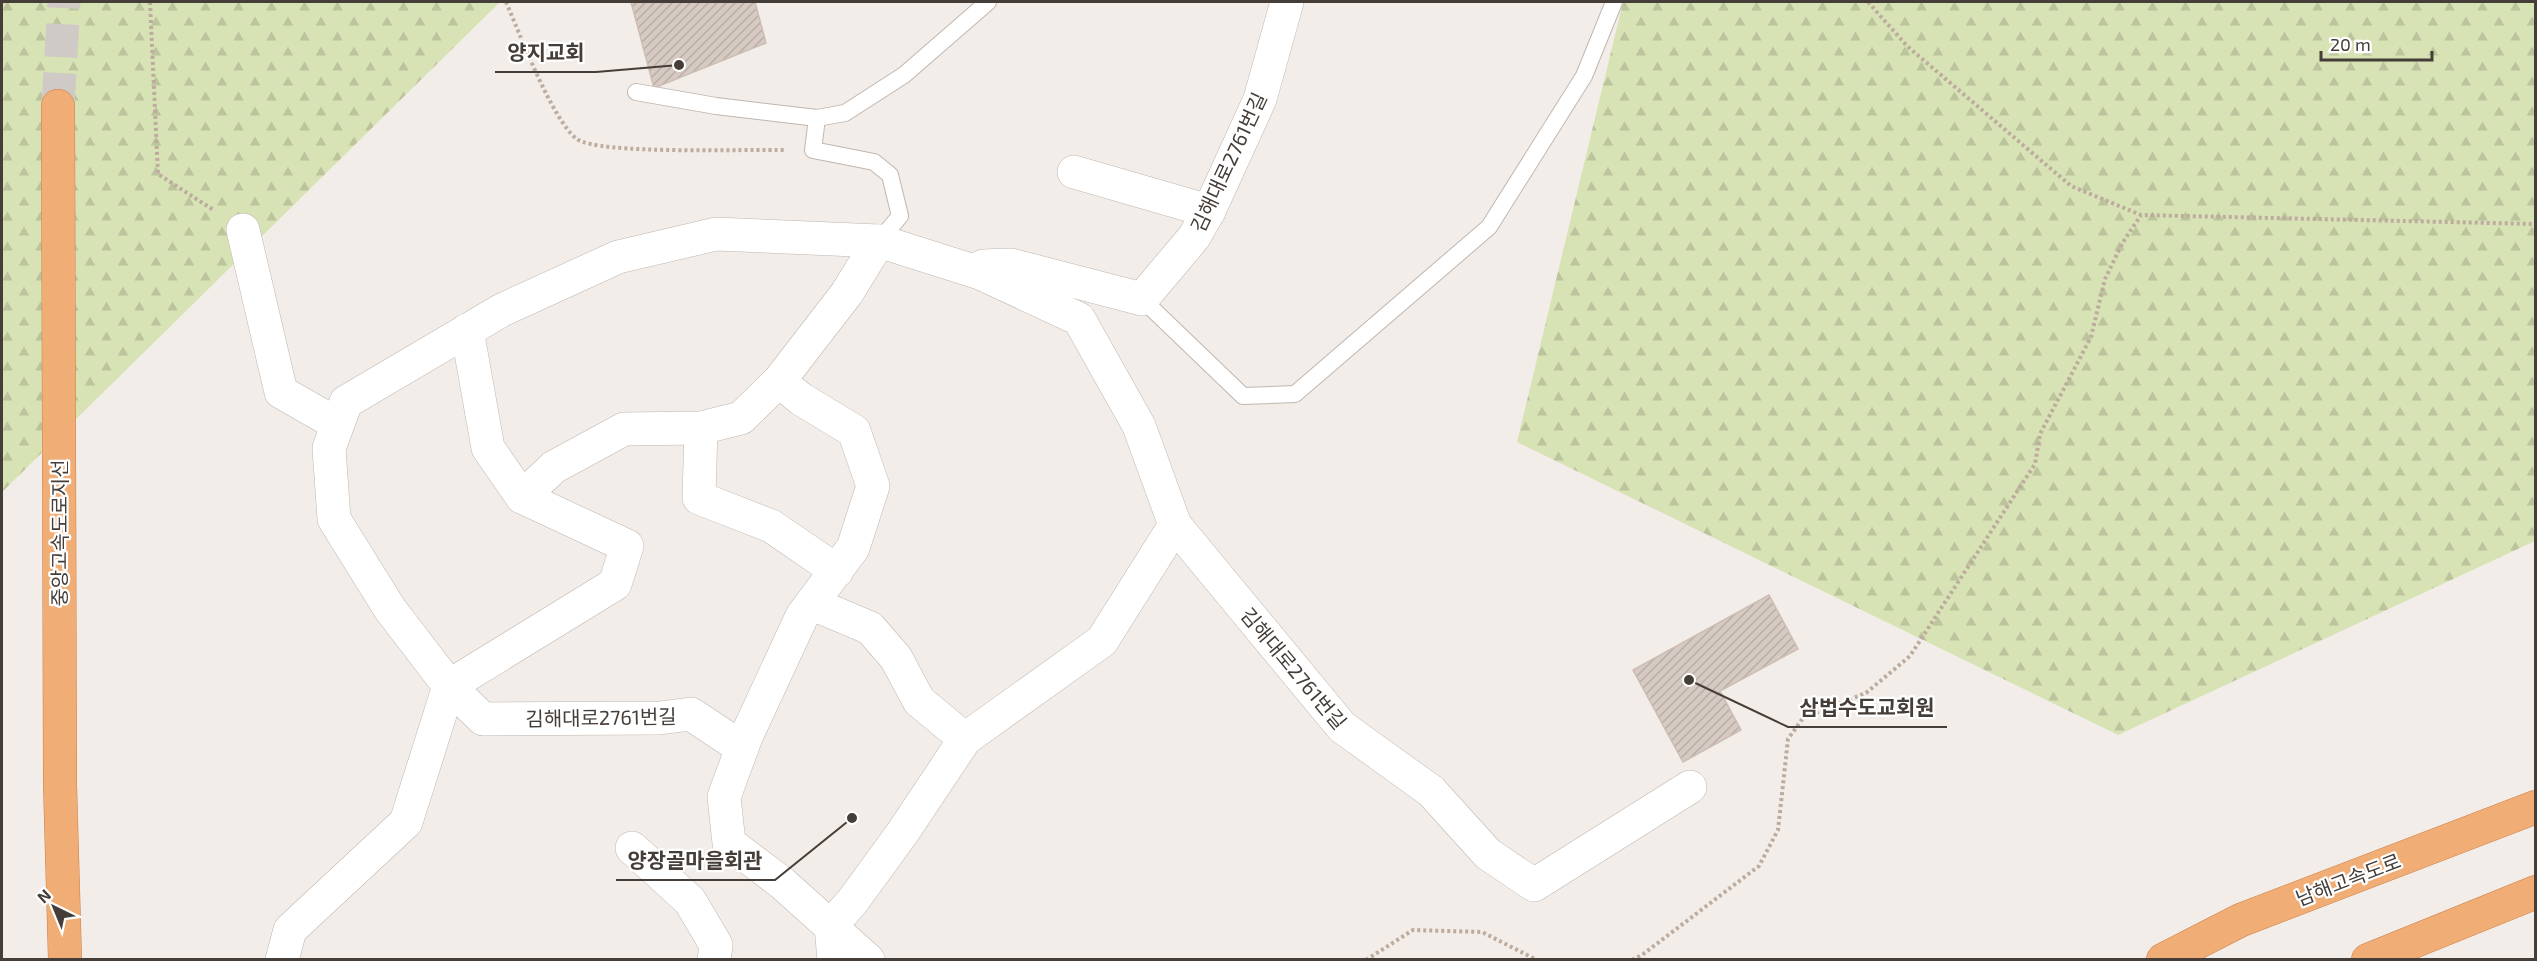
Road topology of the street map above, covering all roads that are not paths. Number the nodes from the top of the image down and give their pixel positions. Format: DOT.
graph roads {
  1 [pos="988,2"];
  2 [pos="1287,2"];
  3 [pos="1614,2"];
  4 [pos="636,92"];
  5 [pos="58,106"];
  6 [pos="817,118"];
  7 [pos="1074,172"];
  8 [pos="1209,211"];
  9 [pos="243,230"];
  10 [pos="879,241"];
  11 [pos="957,266"];
  12 [pos="1142,299"];
  13 [pos="466,330"];
  14 [pos="778,381"];
  15 [pos="337,424"];
  16 [pos="701,428"];
  17 [pos="522,497"];
  18 [pos="1175,525"];
  19 [pos="837,571"];
  20 [pos="813,604"];
  21 [pos="449,686"];
  22 [pos="965,739"];
  23 [pos="742,748"];
  24 [pos="1690,787"];
  25 [pos="2535,807"];
  26 [pos="632,848"];
  27 [pos="2535,892"];
  28 [pos="831,925"];
  29 [pos="65,960"];
  30 [pos="282,960"];
  31 [pos="714,960"];
  32 [pos="834,960"];
  33 [pos="868,960"];
  34 [pos="2163,960"];
  35 [pos="2368,960"];
  1 -- 6 [label="lane"];
  2 -- 8 [label="street, 김해대로2761번길"];
  3 -- 12 [label="lane"];
  4 -- 6 [label="lane"];
  5 -- 29 [label="highway, 중앙고속도로지선"];
  6 -- 10 [label="lane"];
  7 -- 8 [label="street"];
  8 -- 12 [label="street, 김해대로2761번길"];
  9 -- 15 [label="street"];
  10 -- 11 [label="street, 김해대로2761번길"];
  10 -- 13 [label="street, 김해대로2761번길"];
  10 -- 14 [label="street"];
  11 -- 12 [label="street, 김해대로2761번길"];
  11 -- 18 [label="street, 김해대로2761번길"];
  13 -- 15 [label="street, 김해대로2761번길"];
  13 -- 17 [label="street"];
  14 -- 16 [label="street"];
  14 -- 19 [label="street"];
  15 -- 21 [label="street, 김해대로2761번길"];
  16 -- 17 [label="street"];
  16 -- 19 [label="street"];
  17 -- 21 [label="street"];
  18 -- 22 [label="street"];
  18 -- 24 [label="street, 김해대로2761번길"];
  19 -- 20 [label="street"];
  20 -- 22 [label="street"];
  20 -- 23 [label="street"];
  21 -- 23 [label="street, 김해대로2761번길"];
  21 -- 30 [label="street"];
  22 -- 28 [label="street"];
  23 -- 28 [label="street"];
  25 -- 34 [label="highway, 남해고속도로"];
  26 -- 31 [label="street"];
  27 -- 35 [label="highway"];
  28 -- 32 [label="street"];
  28 -- 33 [label="street"];
}
